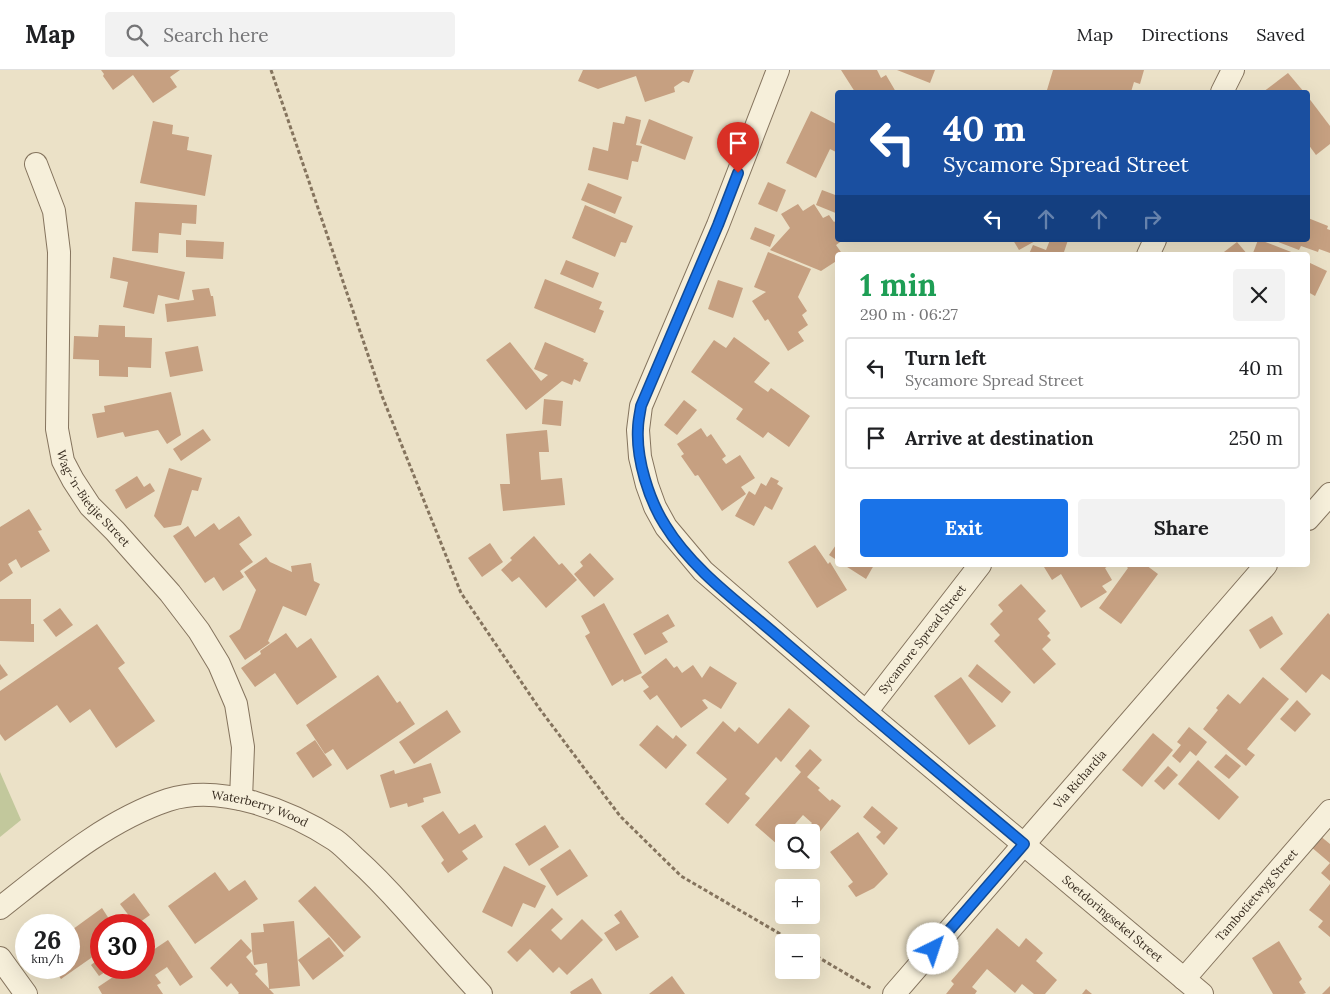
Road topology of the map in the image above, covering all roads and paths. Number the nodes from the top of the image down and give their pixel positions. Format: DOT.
graph roads {
  1 [pos="271,70"];
  2 [pos="778,70"];
  3 [pos="1233,70"];
  4 [pos="1223,90"];
  5 [pos="36,164"];
  6 [pos="1330,494"];
  7 [pos="1310,517"];
  8 [pos="978,567"];
  9 [pos="1264,567"];
  10 [pos="866,712"];
  11 [pos="241,799"];
  12 [pos="1330,811"];
  13 [pos="1024,844"];
  14 [pos="0,908"];
  15 [pos="780,934"];
  16 [pos="0,958"];
  17 [pos="820,958"];
  18 [pos="1184,979"];
  19 [pos="884,992"];
  20 [pos="26,994"];
  21 [pos="480,994"];
  22 [pos="1202,994"];
  1 -- 15 [label="path"];
  2 -- 10 [label="street"];
  3 -- 4 [label="street"];
  5 -- 11 [label="street, Wag-'n-Bietjie Street"];
  6 -- 7 [label="street"];
  8 -- 10 [label="street, Sycamore Spread Street"];
  9 -- 13 [label="street, Via Richardia"];
  10 -- 13 [label="street"];
  11 -- 14 [label="street, Waterberry Wood"];
  11 -- 21 [label="street, Waterberry Wood"];
  12 -- 18 [label="street, Tambotietwyg Street"];
  13 -- 18 [label="street, Soetdoringsekel Street"];
  13 -- 19 [label="street, Via Richardia"];
  16 -- 20 [label="street"];
  17 -- 19 [label="path"];
  18 -- 22 [label="street, Soetdoringsekel Street"];
}
